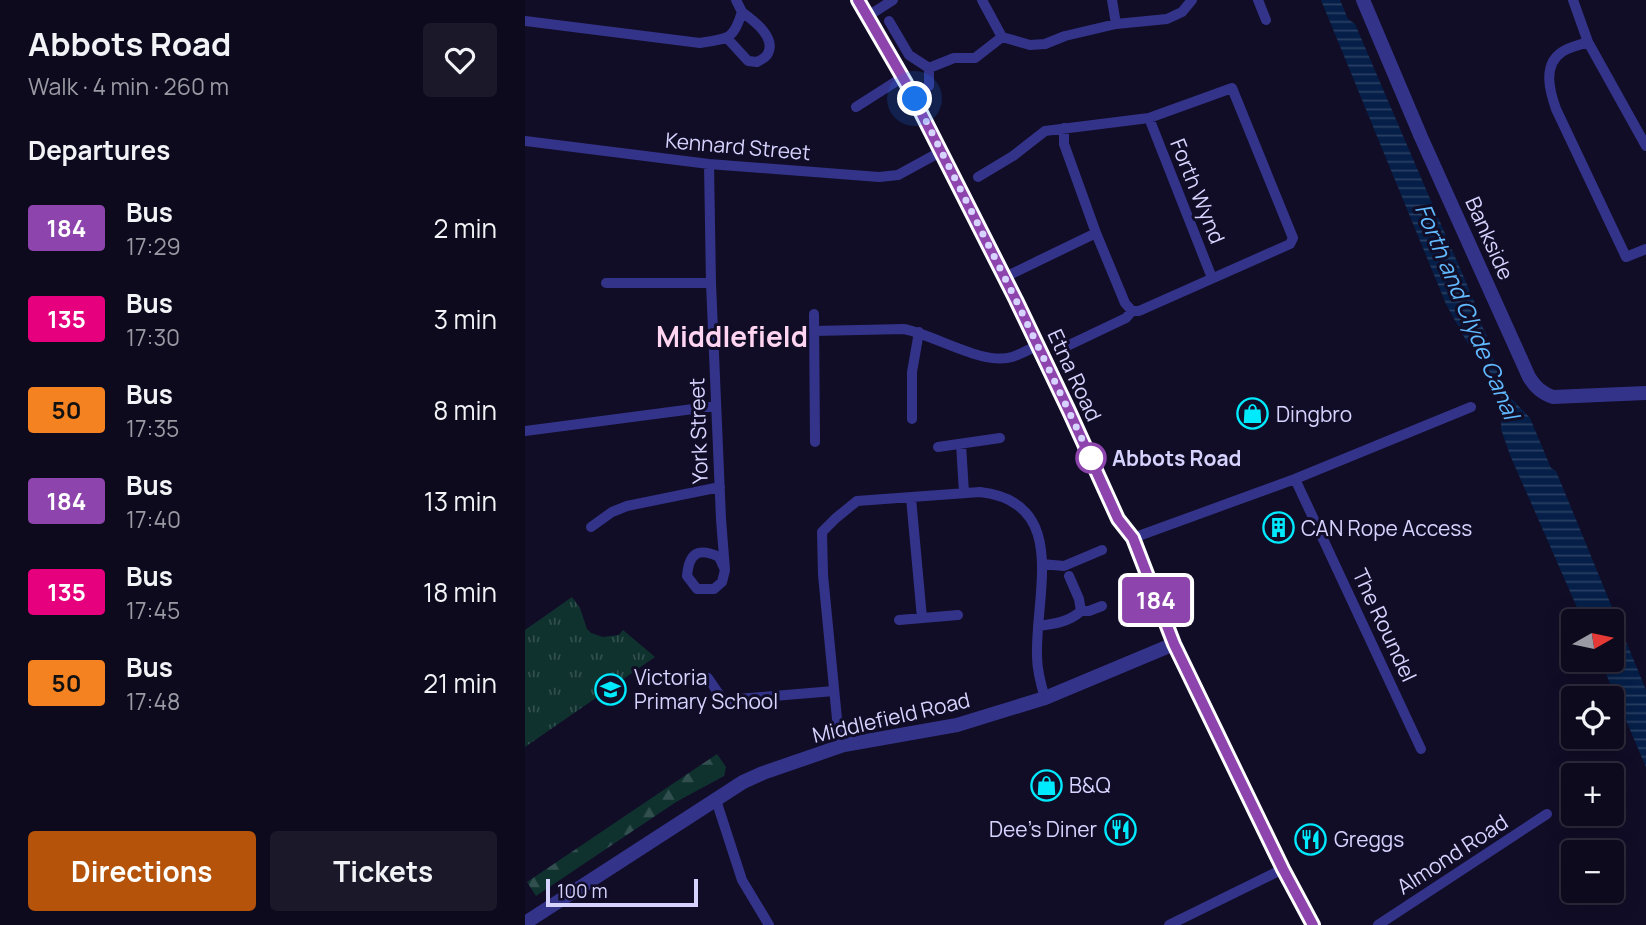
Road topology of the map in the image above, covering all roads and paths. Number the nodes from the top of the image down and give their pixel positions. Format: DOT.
graph roads {
  1 [pos="736,0"];
  2 [pos="858,0"];
  3 [pos="893,0"];
  4 [pos="982,0"];
  5 [pos="1112,0"];
  6 [pos="1192,0"];
  7 [pos="1258,0"];
  8 [pos="1363,0"];
  9 [pos="1573,0"];
  10 [pos="742,12"];
  11 [pos="868,16"];
  12 [pos="889,20"];
  13 [pos="1266,20"];
  14 [pos="525,21"];
  15 [pos="1116,24"];
  16 [pos="1002,37"];
  17 [pos="727,38"];
  18 [pos="1588,41"];
  19 [pos="929,68"];
  20 [pos="903,77"];
  21 [pos="929,86"];
  22 [pos="856,107"];
  23 [pos="1149,118"];
  24 [pos="1064,128"];
  25 [pos="525,141"];
  26 [pos="1646,146"];
  27 [pos="942,151"];
  28 [pos="709,164"];
  29 [pos="978,177"];
  30 [pos="1096,233"];
  31 [pos="1646,249"];
  32 [pos="1005,277"];
  33 [pos="1212,278"];
  34 [pos="605,283"];
  35 [pos="711,283"];
  36 [pos="1132,311"];
  37 [pos="814,314"];
  38 [pos="814,331"];
  39 [pos="919,332"];
  40 [pos="1038,345"];
  41 [pos="1065,347"];
  42 [pos="1646,393"];
  43 [pos="716,406"];
  44 [pos="1471,407"];
  45 [pos="912,419"];
  46 [pos="525,431"];
  47 [pos="1000,438"];
  48 [pos="814,442"];
  49 [pos="961,444"];
  50 [pos="938,447"];
  51 [pos="1295,479"];
  52 [pos="720,487"];
  53 [pos="964,493"];
  54 [pos="911,498"];
  55 [pos="591,527"];
  56 [pos="1133,538"];
  57 [pos="1102,550"];
  58 [pos="1042,564"];
  59 [pos="725,570"];
  60 [pos="1069,576"];
  61 [pos="1102,606"];
  62 [pos="1081,611"];
  63 [pos="958,615"];
  64 [pos="922,618"];
  65 [pos="899,620"];
  66 [pos="1038,626"];
  67 [pos="1174,644"];
  68 [pos="708,678"];
  69 [pos="834,691"];
  70 [pos="1045,698"];
  71 [pos="844,746"];
  72 [pos="1421,748"];
  73 [pos="716,800"];
  74 [pos="1547,814"];
  75 [pos="1283,869"];
  76 [pos="525,923"];
  77 [pos="769,925"];
  78 [pos="1169,925"];
  79 [pos="1313,925"];
  80 [pos="1378,925"];
  1 -- 10 [label="street"];
  2 -- 11 [label="street, Etna Road"];
  3 -- 11 [label="street"];
  4 -- 16 [label="street"];
  5 -- 15 [label="street"];
  6 -- 15 [label="street"];
  7 -- 13 [label="street"];
  8 -- 42 [label="street, Bankside"];
  9 -- 18 [label="street"];
  10 -- 17 [label="street"];
  10 -- 17 [label="street"];
  11 -- 20 [label="street, Etna Road"];
  12 -- 19 [label="street"];
  14 -- 17 [label="street"];
  15 -- 16 [label="street"];
  16 -- 19 [label="street"];
  18 -- 26 [label="street"];
  18 -- 31 [label="street"];
  19 -- 21 [label="street"];
  20 -- 22 [label="street"];
  20 -- 27 [label="street, Etna Road"];
  23 -- 24 [label="street"];
  23 -- 33 [label="street, Forth Wynd"];
  23 -- 33 [label="street, Forth Wynd"];
  24 -- 29 [label="street"];
  24 -- 30 [label="street"];
  25 -- 28 [label="street, Kennard Street"];
  27 -- 28 [label="street, Kennard Street"];
  27 -- 32 [label="street, Etna Road"];
  28 -- 35 [label="street, York Street"];
  30 -- 32 [label="street"];
  30 -- 36 [label="street"];
  32 -- 40 [label="street, Etna Road"];
  33 -- 36 [label="street, Forth Wynd"];
  34 -- 35 [label="street"];
  35 -- 43 [label="street, York Street"];
  36 -- 41 [label="street, Forth Wynd"];
  37 -- 38 [label="street"];
  38 -- 39 [label="street"];
  38 -- 48 [label="street"];
  39 -- 40 [label="street"];
  39 -- 45 [label="street"];
  40 -- 56 [label="street, Etna Road"];
  43 -- 46 [label="street"];
  43 -- 52 [label="street, York Street"];
  44 -- 51 [label="street"];
  47 -- 49 [label="street"];
  49 -- 50 [label="street"];
  49 -- 53 [label="street"];
  51 -- 56 [label="street"];
  51 -- 72 [label="street, The Roundel"];
  52 -- 55 [label="street"];
  52 -- 59 [label="street, York Street"];
  53 -- 54 [label="street"];
  53 -- 58 [label="street"];
  54 -- 64 [label="street"];
  54 -- 69 [label="street"];
  56 -- 67 [label="street, Etna Road"];
  57 -- 58 [label="street"];
  58 -- 66 [label="street"];
  60 -- 62 [label="street"];
  61 -- 62 [label="street"];
  62 -- 66 [label="street"];
  63 -- 64 [label="street"];
  64 -- 65 [label="street"];
  66 -- 70 [label="street"];
  67 -- 70 [label="street, Middlefield Road"];
  67 -- 75 [label="street, Etna Road"];
  68 -- 69 [label="street"];
  69 -- 71 [label="street"];
  70 -- 71 [label="street, Middlefield Road"];
  71 -- 73 [label="street, Middlefield Road"];
  73 -- 76 [label="street, Middlefield Road"];
  73 -- 77 [label="street"];
  74 -- 80 [label="street, Almond Road"];
  75 -- 78 [label="street"];
  75 -- 79 [label="street, Etna Road"];
}
